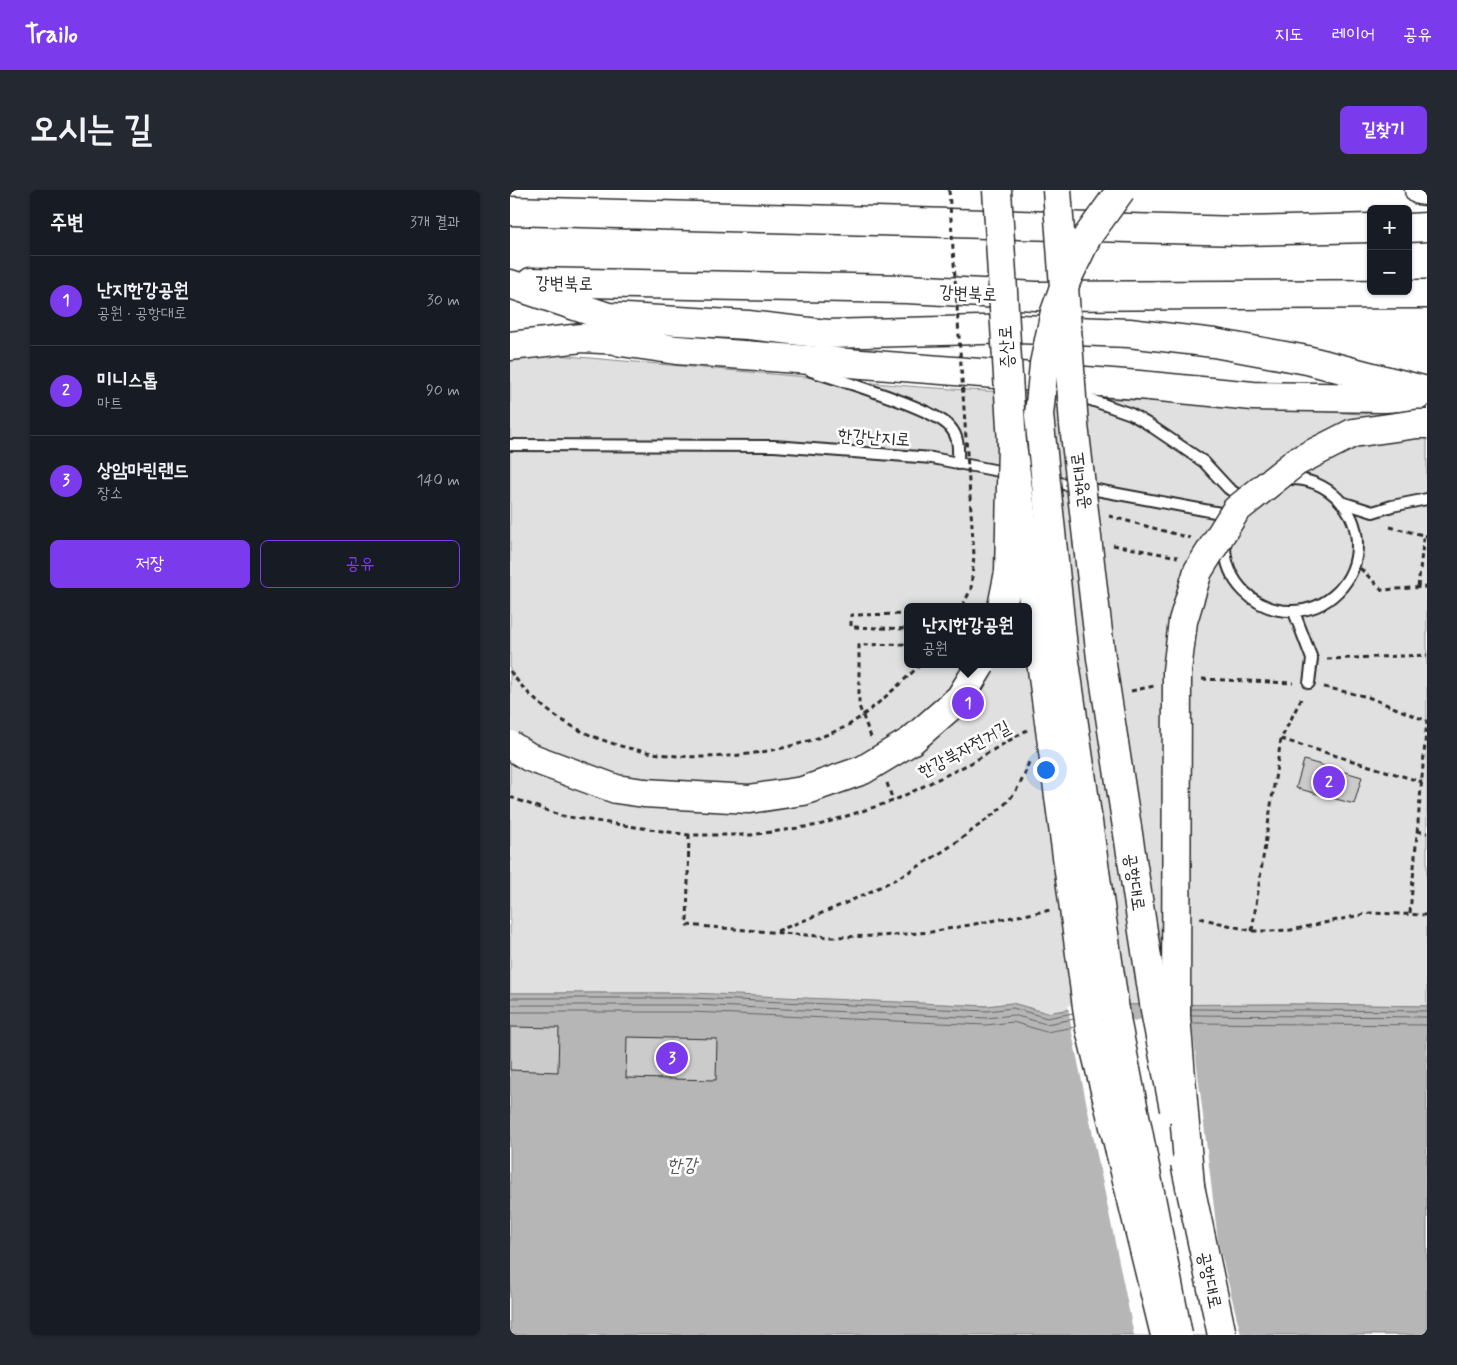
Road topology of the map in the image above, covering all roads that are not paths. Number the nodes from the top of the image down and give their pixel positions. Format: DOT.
graph roads {
  1 [pos="997,190"];
  2 [pos="1057,190"];
  3 [pos="1121,190"];
  4 [pos="1419,190"];
  5 [pos="1427,191"];
  6 [pos="510,211"];
  7 [pos="1427,227"];
  8 [pos="1367,228"];
  9 [pos="1412,228"];
  10 [pos="510,283"];
  11 [pos="1427,294"];
  12 [pos="827,334"];
  13 [pos="621,342"];
  14 [pos="510,346"];
  15 [pos="772,357"];
  16 [pos="1035,377"];
  17 [pos="1427,391"];
  18 [pos="1427,396"];
  19 [pos="1427,424"];
  20 [pos="1012,444"];
  21 [pos="510,445"];
  22 [pos="958,464"];
  23 [pos="1243,498"];
  24 [pos="1427,499"];
  25 [pos="1341,502"];
  26 [pos="1231,515"];
  27 [pos="1003,603"];
  28 [pos="1294,612"];
  29 [pos="979,668"];
  30 [pos="1309,683"];
  31 [pos="510,745"];
  32 [pos="1190,1186"];
  33 [pos="1165,1335"];
  34 [pos="1178,1335"];
  35 [pos="1222,1335"];
  1 -- 20 [label="main road, 증산로, bridge"];
  2 -- 32 [label="main road, 공항대로, bridge"];
  3 -- 34 [label="main road, bridge"];
  4 -- 5 [label="main road"];
  6 -- 8 [label="main road"];
  7 -- 9 [label="main road"];
  10 -- 11 [label="main road, 강변북로"];
  10 -- 12 [label="main road"];
  12 -- 13 [label="main road"];
  12 -- 17 [label="main road"];
  13 -- 14 [label="main road"];
  13 -- 15 [label="main road"];
  15 -- 16 [label="main road"];
  15 -- 22 [label="lane"];
  16 -- 18 [label="main road"];
  16 -- 23 [label="lane"];
  19 -- 32 [label="main road, bridge"];
  20 -- 27 [label="main road, bridge"];
  20 -- 33 [label="main road, bridge"];
  21 -- 22 [label="lane, 한강난지로"];
  22 -- 26 [label="lane, 한강난지로"];
  23 -- 25 [label="lane"];
  23 -- 26 [label="lane"];
  24 -- 25 [label="lane"];
  25 -- 28 [label="lane"];
  26 -- 28 [label="lane"];
  28 -- 30 [label="lane"];
  29 -- 31 [label="main road, bridge"];
  32 -- 35 [label="main road, 공항대로, bridge"];
}
